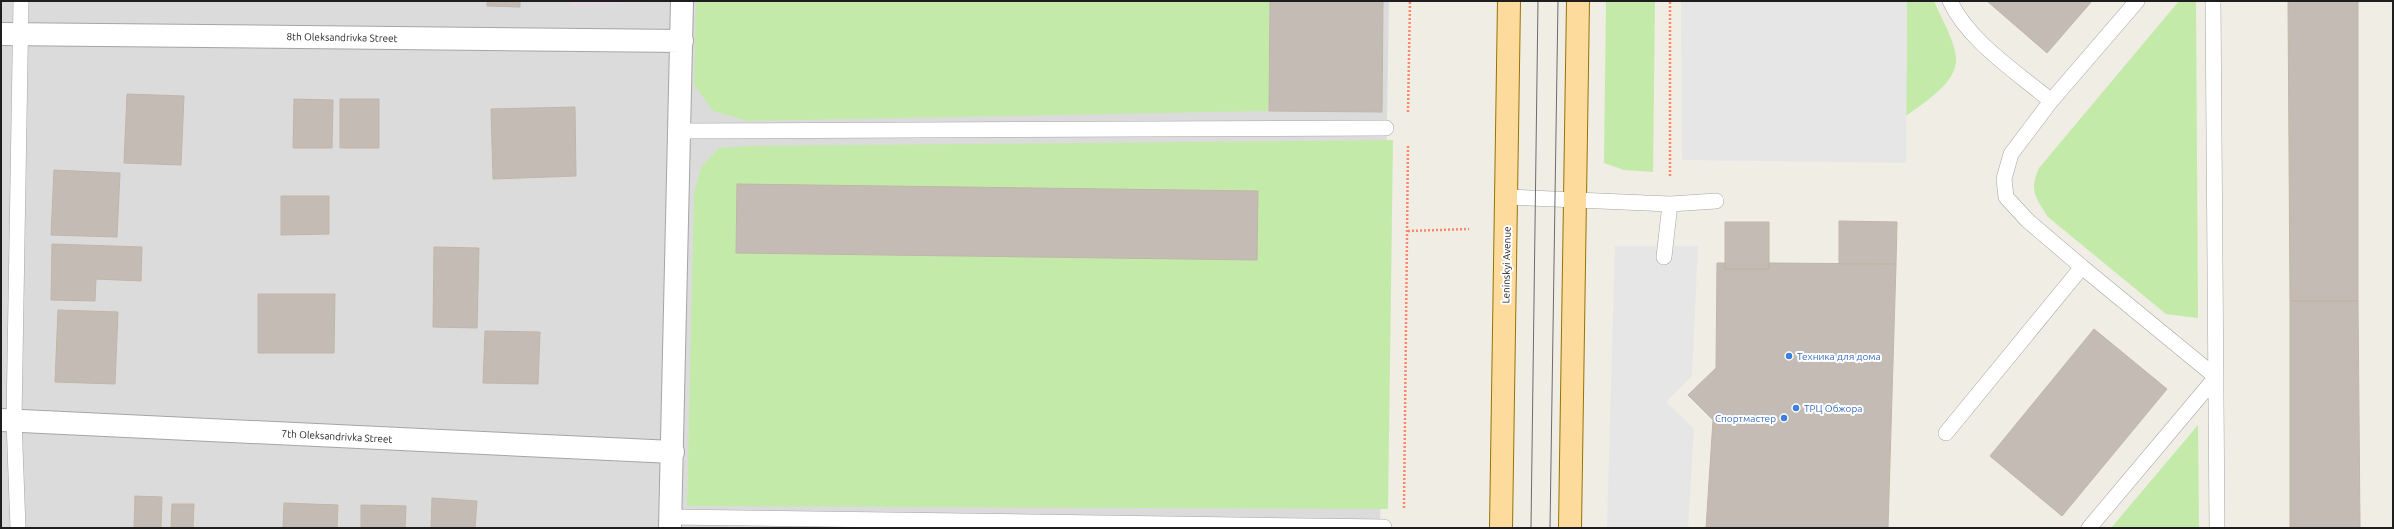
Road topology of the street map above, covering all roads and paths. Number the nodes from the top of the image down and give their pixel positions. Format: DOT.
graph roads {
  1 [pos="20,1"];
  2 [pos="682,1"];
  3 [pos="1410,1"];
  4 [pos="1509,1"];
  5 [pos="1578,1"];
  6 [pos="1670,1"];
  7 [pos="1950,1"];
  8 [pos="2137,1"];
  9 [pos="2213,1"];
  10 [pos="11,34"];
  11 [pos="682,41"];
  12 [pos="2051,101"];
  13 [pos="1408,120"];
  14 [pos="1386,128"];
  15 [pos="680,131"];
  16 [pos="1408,144"];
  17 [pos="1507,197"];
  18 [pos="1574,201"];
  19 [pos="1716,201"];
  20 [pos="1670,204"];
  21 [pos="1469,229"];
  22 [pos="1408,231"];
  23 [pos="1664,257"];
  24 [pos="2082,267"];
  25 [pos="2216,377"];
  26 [pos="8,420"];
  27 [pos="1946,433"];
  28 [pos="673,452"];
  29 [pos="1404,511"];
  30 [pos="671,523"];
  31 [pos="1384,527"];
  32 [pos="18,528"];
  33 [pos="1501,528"];
  34 [pos="1570,528"];
  35 [pos="2089,528"];
  36 [pos="2217,528"];
  1 -- 10 [label="lane"];
  2 -- 11 [label="street"];
  3 -- 13 [label="path"];
  4 -- 17 [label="main road, Leninskyi Avenue"];
  5 -- 18 [label="main road"];
  6 -- 20 [label="path"];
  7 -- 12 [label="lane"];
  8 -- 12 [label="lane"];
  9 -- 25 [label="lane"];
  10 -- 11 [label="street, 8th Oleksandrivka Street"];
  10 -- 26 [label="lane"];
  11 -- 15 [label="street"];
  12 -- 24 [label="lane"];
  14 -- 15 [label="lane"];
  15 -- 28 [label="street"];
  16 -- 22 [label="path"];
  17 -- 18 [label="lane"];
  17 -- 33 [label="main road, Leninskyi Avenue"];
  18 -- 20 [label="lane"];
  18 -- 34 [label="main road"];
  19 -- 20 [label="lane"];
  20 -- 23 [label="lane"];
  21 -- 22 [label="path"];
  22 -- 29 [label="path"];
  24 -- 25 [label="lane"];
  24 -- 27 [label="lane"];
  25 -- 35 [label="lane"];
  25 -- 36 [label="lane"];
  26 -- 28 [label="street, 7th Oleksandrivka Street"];
  26 -- 32 [label="lane"];
  28 -- 30 [label="street"];
  30 -- 31 [label="lane"];
}
